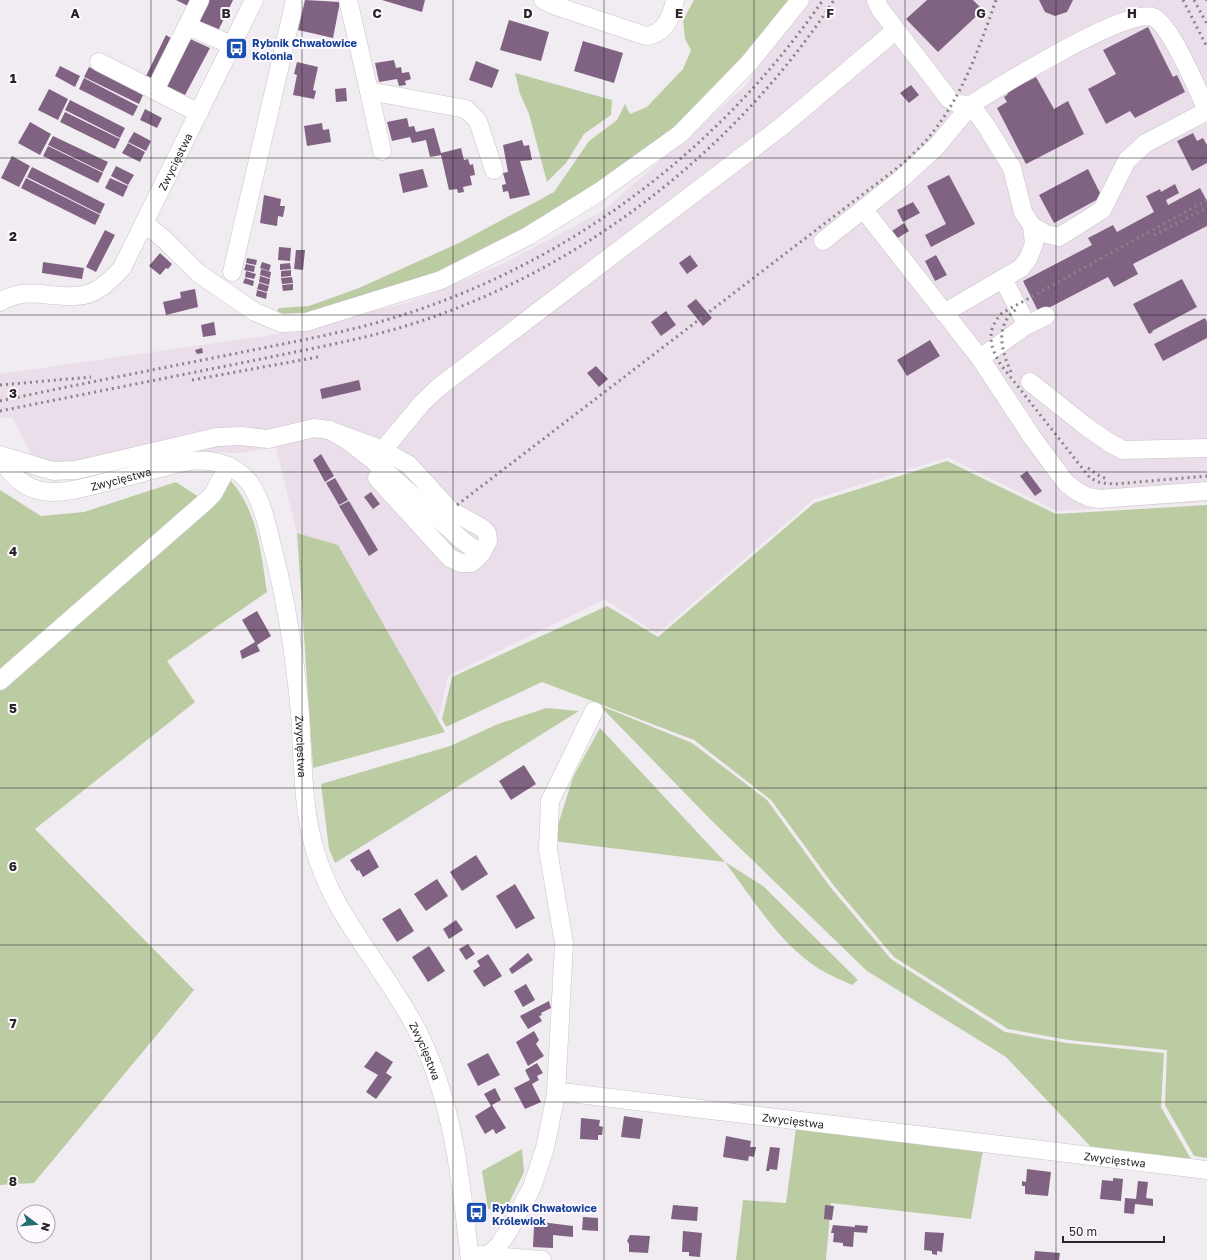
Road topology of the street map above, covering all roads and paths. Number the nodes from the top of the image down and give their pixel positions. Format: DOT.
graph roads {
  1 [pos="200,0"];
  2 [pos="254,0"];
  3 [pos="295,0"];
  4 [pos="348,0"];
  5 [pos="543,0"];
  6 [pos="675,0"];
  7 [pos="800,0"];
  8 [pos="876,0"];
  9 [pos="187,26"];
  10 [pos="896,30"];
  11 [pos="232,45"];
  12 [pos="99,62"];
  13 [pos="155,90"];
  14 [pos="369,91"];
  15 [pos="972,105"];
  16 [pos="1207,111"];
  17 [pos="199,113"];
  18 [pos="382,152"];
  19 [pos="494,170"];
  20 [pos="864,210"];
  21 [pos="144,223"];
  22 [pos="1032,226"];
  23 [pos="1059,237"];
  24 [pos="823,241"];
  25 [pos="1021,268"];
  26 [pos="232,272"];
  27 [pos="1003,279"];
  28 [pos="0,302"];
  29 [pos="944,313"];
  30 [pos="1046,316"];
  31 [pos="1027,325"];
  32 [pos="980,358"];
  33 [pos="1030,382"];
  34 [pos="329,430"];
  35 [pos="290,433"];
  36 [pos="1207,448"];
  37 [pos="383,450"];
  38 [pos="0,455"];
  39 [pos="228,466"];
  40 [pos="1207,491"];
  41 [pos="481,554"];
  42 [pos="0,681"];
  43 [pos="594,711"];
  44 [pos="556,1094"];
  45 [pos="1207,1170"];
  46 [pos="489,1255"];
  47 [pos="470,1258"];
  48 [pos="542,1260"];
  1 -- 9 [label="street"];
  2 -- 11 [label="street, Zwycięstwa"];
  3 -- 26 [label="street"];
  4 -- 14 [label="street"];
  5 -- 6 [label="street"];
  7 -- 21 [label="street"];
  8 -- 10 [label="street"];
  9 -- 11 [label="street"];
  9 -- 13 [label="street"];
  10 -- 15 [label="street"];
  10 -- 37 [label="street"];
  11 -- 17 [label="street, Zwycięstwa"];
  12 -- 13 [label="street"];
  13 -- 17 [label="street"];
  14 -- 18 [label="street"];
  14 -- 19 [label="street"];
  15 -- 16 [label="street"];
  15 -- 20 [label="street"];
  15 -- 22 [label="street"];
  16 -- 23 [label="street"];
  17 -- 21 [label="street, Zwycięstwa"];
  20 -- 24 [label="street"];
  20 -- 29 [label="street"];
  21 -- 28 [label="street, Zwycięstwa"];
  22 -- 23 [label="street"];
  22 -- 25 [label="street"];
  23 -- 25 [label="street"];
  25 -- 27 [label="street"];
  27 -- 29 [label="street"];
  27 -- 31 [label="street"];
  29 -- 32 [label="street"];
  30 -- 31 [label="street"];
  31 -- 32 [label="street"];
  32 -- 40 [label="street"];
  33 -- 36 [label="street"];
  34 -- 35 [label="street"];
  34 -- 37 [label="street"];
  34 -- 41 [label="street"];
  35 -- 38 [label="street"];
  35 -- 41 [label="street"];
  37 -- 41 [label="street"];
  38 -- 39 [label="street, Zwycięstwa"];
  39 -- 42 [label="street"];
  39 -- 47 [label="street, Zwycięstwa"];
  43 -- 44 [label="street"];
  44 -- 45 [label="street, Zwycięstwa"];
  44 -- 46 [label="street"];
  46 -- 47 [label="street, Zwycięstwa"];
  46 -- 48 [label="street, Zwycięstwa"];
}
